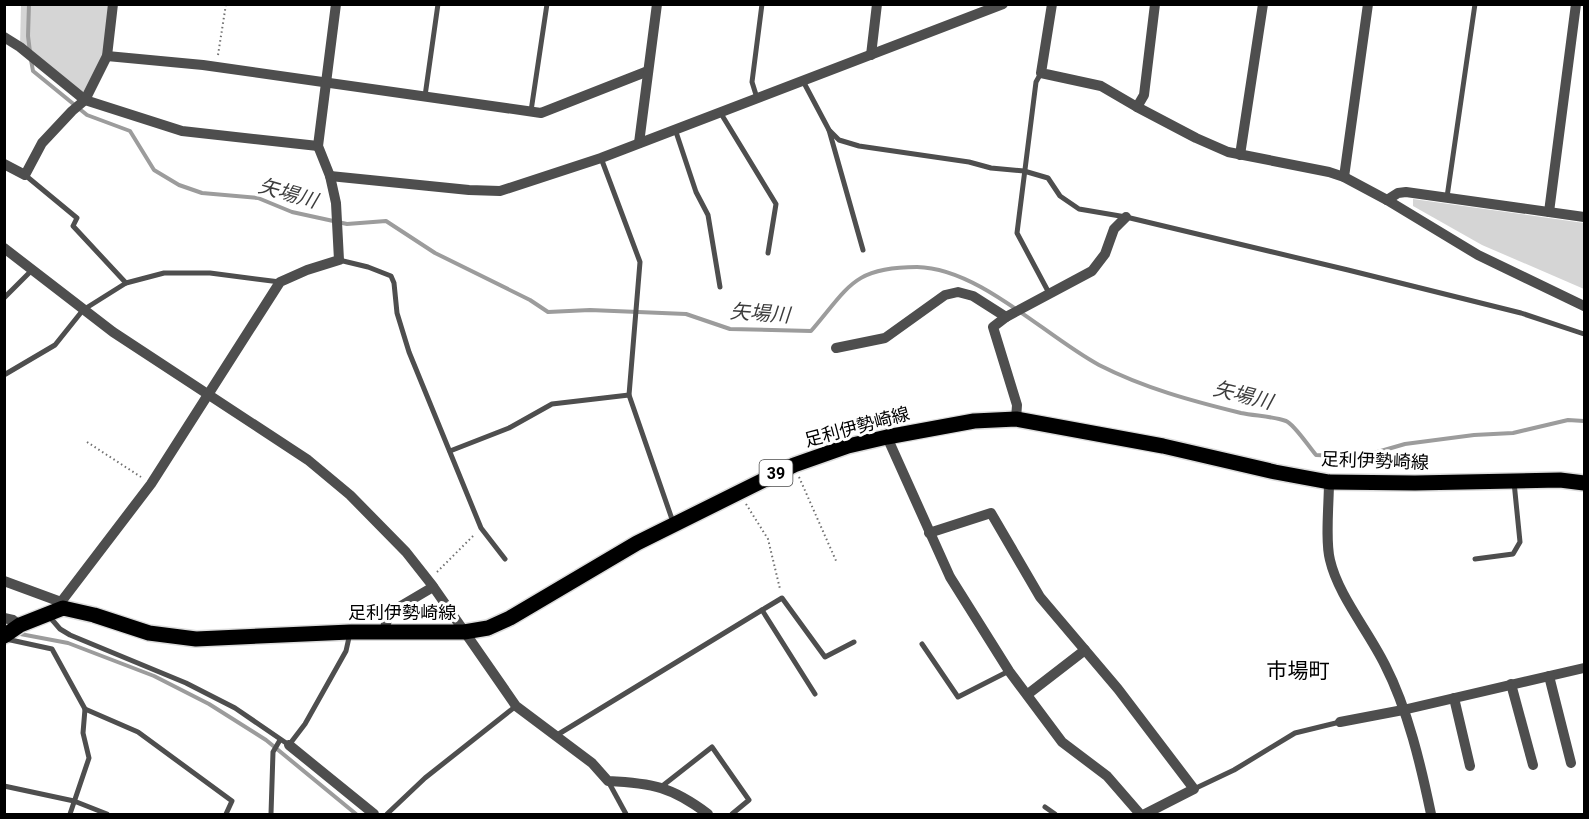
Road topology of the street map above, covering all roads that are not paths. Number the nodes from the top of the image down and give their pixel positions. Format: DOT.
graph roads {
  1 [pos="113,4"];
  2 [pos="336,4"];
  3 [pos="438,4"];
  4 [pos="547,4"];
  5 [pos="657,4"];
  6 [pos="762,4"];
  7 [pos="877,4"];
  8 [pos="1003,4"];
  9 [pos="1052,4"];
  10 [pos="1155,4"];
  11 [pos="1263,4"];
  12 [pos="1368,4"];
  13 [pos="1475,4"];
  14 [pos="1576,4"];
  15 [pos="4,37"];
  16 [pos="871,55"];
  17 [pos="107,56"];
  18 [pos="648,70"];
  19 [pos="1041,73"];
  20 [pos="803,81"];
  21 [pos="326,82"];
  22 [pos="425,96"];
  23 [pos="757,98"];
  24 [pos="85,100"];
  25 [pos="1137,107"];
  26 [pos="531,111"];
  27 [pos="720,112"];
  28 [pos="675,129"];
  29 [pos="829,130"];
  30 [pos="639,143"];
  31 [pos="318,146"];
  32 [pos="1240,155"];
  33 [pos="601,158"];
  34 [pos="4,164"];
  35 [pos="1024,171"];
  36 [pos="25,175"];
  37 [pos="330,176"];
  38 [pos="1344,177"];
  39 [pos="1447,198"];
  40 [pos="1387,200"];
  41 [pos="1549,212"];
  42 [pos="1126,217"];
  43 [pos="1584,217"];
  44 [pos="4,248"];
  45 [pos="863,250"];
  46 [pos="768,253"];
  47 [pos="339,260"];
  48 [pos="33,269"];
  49 [pos="280,282"];
  50 [pos="126,283"];
  51 [pos="720,286"];
  52 [pos="1049,295"];
  53 [pos="4,298"];
  54 [pos="1584,306"];
  55 [pos="83,310"];
  56 [pos="1006,317"];
  57 [pos="1584,334"];
  58 [pos="836,348"];
  59 [pos="6,372"];
  60 [pos="207,395"];
  61 [pos="629,395"];
  62 [pos="1016,419"];
  63 [pos="887,437"];
  64 [pos="450,452"];
  65 [pos="1514,480"];
  66 [pos="1329,482"];
  67 [pos="1584,483"];
  68 [pos="674,524"];
  69 [pos="929,533"];
  70 [pos="1475,559"];
  71 [pos="505,560"];
  72 [pos="4,581"];
  73 [pos="431,584"];
  74 [pos="62,605"];
  75 [pos="762,610"];
  76 [pos="47,614"];
  77 [pos="4,618"];
  78 [pos="20,625"];
  79 [pos="350,632"];
  80 [pos="384,632"];
  81 [pos="464,632"];
  82 [pos="4,637"];
  83 [pos="854,642"];
  84 [pos="922,644"];
  85 [pos="1085,650"];
  86 [pos="1584,668"];
  87 [pos="1009,671"];
  88 [pos="1549,676"];
  89 [pos="1511,684"];
  90 [pos="815,694"];
  91 [pos="1028,694"];
  92 [pos="1454,698"];
  93 [pos="516,706"];
  94 [pos="84,709"];
  95 [pos="1403,710"];
  96 [pos="1341,722"];
  97 [pos="555,736"];
  98 [pos="285,743"];
  99 [pos="1570,763"];
  100 [pos="1533,765"];
  101 [pos="1470,766"];
  102 [pos="608,781"];
  103 [pos="4,786"];
  104 [pos="661,787"];
  105 [pos="1194,789"];
  106 [pos="74,801"];
  107 [pos="1045,807"];
  108 [pos="70,814"];
  109 [pos="107,814"];
  110 [pos="226,814"];
  111 [pos="270,814"];
  112 [pos="374,814"];
  113 [pos="387,814"];
  114 [pos="626,814"];
  115 [pos="708,814"];
  116 [pos="732,814"];
  117 [pos="1055,814"];
  118 [pos="1140,814"];
  119 [pos="1145,814"];
  120 [pos="1431,814"];
  1 -- 17 [label="street"];
  2 -- 21 [label="street"];
  3 -- 22 [label="lane"];
  4 -- 26 [label="lane"];
  5 -- 18 [label="street"];
  6 -- 23 [label="lane"];
  7 -- 16 [label="street"];
  8 -- 16 [label="street"];
  9 -- 19 [label="street"];
  10 -- 25 [label="street"];
  11 -- 32 [label="street"];
  12 -- 38 [label="street"];
  13 -- 39 [label="lane"];
  14 -- 41 [label="street"];
  15 -- 24 [label="street"];
  16 -- 20 [label="street"];
  17 -- 21 [label="street"];
  17 -- 24 [label="street"];
  18 -- 26 [label="street"];
  18 -- 30 [label="street"];
  19 -- 25 [label="street"];
  19 -- 35 [label="lane"];
  20 -- 23 [label="street"];
  20 -- 29 [label="lane"];
  21 -- 22 [label="street"];
  21 -- 31 [label="street"];
  22 -- 26 [label="street"];
  23 -- 27 [label="street"];
  24 -- 31 [label="street"];
  24 -- 36 [label="street"];
  25 -- 32 [label="street"];
  27 -- 28 [label="street"];
  27 -- 46 [label="lane"];
  28 -- 30 [label="street"];
  28 -- 51 [label="lane"];
  29 -- 35 [label="lane"];
  29 -- 45 [label="lane"];
  30 -- 33 [label="street"];
  31 -- 37 [label="street"];
  32 -- 38 [label="street"];
  33 -- 37 [label="street"];
  33 -- 61 [label="lane"];
  34 -- 36 [label="street"];
  35 -- 42 [label="lane"];
  35 -- 52 [label="lane"];
  36 -- 50 [label="lane"];
  37 -- 47 [label="street"];
  38 -- 40 [label="street"];
  39 -- 40 [label="street"];
  39 -- 41 [label="street"];
  40 -- 54 [label="street"];
  41 -- 43 [label="street"];
  42 -- 52 [label="street"];
  42 -- 57 [label="lane"];
  44 -- 48 [label="street"];
  47 -- 49 [label="street"];
  47 -- 64 [label="lane"];
  48 -- 53 [label="lane"];
  48 -- 55 [label="street"];
  49 -- 50 [label="lane"];
  49 -- 60 [label="street"];
  50 -- 55 [label="lane"];
  52 -- 56 [label="street"];
  55 -- 59 [label="lane"];
  55 -- 60 [label="street"];
  56 -- 58 [label="street"];
  56 -- 62 [label="street"];
  60 -- 73 [label="street"];
  60 -- 74 [label="street"];
  61 -- 64 [label="lane"];
  61 -- 68 [label="lane"];
  62 -- 63 [label="main road, 足利伊勢崎線 / 39"];
  62 -- 66 [label="main road, 足利伊勢崎線 / 39"];
  63 -- 68 [label="main road, 足利伊勢崎線 / 39"];
  63 -- 69 [label="street"];
  64 -- 71 [label="lane"];
  65 -- 66 [label="main road, 足利伊勢崎線 / 39"];
  65 -- 67 [label="main road, 足利伊勢崎線 / 39"];
  65 -- 70 [label="lane"];
  66 -- 95 [label="street"];
  68 -- 81 [label="main road, 足利伊勢崎線 / 39"];
  69 -- 85 [label="street"];
  69 -- 87 [label="street"];
  72 -- 74 [label="street"];
  73 -- 80 [label="street"];
  73 -- 81 [label="street"];
  74 -- 76 [label="main road"];
  74 -- 79 [label="main road, 足利伊勢崎線 / 39"];
  75 -- 83 [label="lane"];
  75 -- 90 [label="lane"];
  75 -- 97 [label="lane"];
  76 -- 78 [label="main road"];
  76 -- 98 [label="lane"];
  77 -- 78 [label="street"];
  78 -- 82 [label="main road"];
  79 -- 80 [label="main road, 足利伊勢崎線 / 39"];
  79 -- 98 [label="lane"];
  80 -- 81 [label="main road, 足利伊勢崎線 / 39"];
  81 -- 93 [label="street"];
  82 -- 94 [label="lane"];
  84 -- 87 [label="lane"];
  85 -- 91 [label="street"];
  85 -- 105 [label="street"];
  86 -- 88 [label="street"];
  87 -- 91 [label="street"];
  88 -- 89 [label="street"];
  88 -- 99 [label="street"];
  89 -- 92 [label="street"];
  89 -- 100 [label="street"];
  91 -- 118 [label="street"];
  92 -- 95 [label="street"];
  92 -- 101 [label="street"];
  93 -- 97 [label="street"];
  93 -- 113 [label="lane"];
  94 -- 106 [label="lane"];
  94 -- 110 [label="lane"];
  95 -- 96 [label="street"];
  95 -- 120 [label="street"];
  96 -- 105 [label="lane"];
  97 -- 102 [label="street"];
  98 -- 111 [label="lane"];
  98 -- 112 [label="street"];
  102 -- 104 [label="street"];
  102 -- 114 [label="lane"];
  103 -- 106 [label="lane"];
  104 -- 115 [label="street"];
  104 -- 116 [label="lane"];
  105 -- 119 [label="street"];
  106 -- 108 [label="lane"];
  106 -- 109 [label="lane"];
  107 -- 117 [label="lane"];
}
